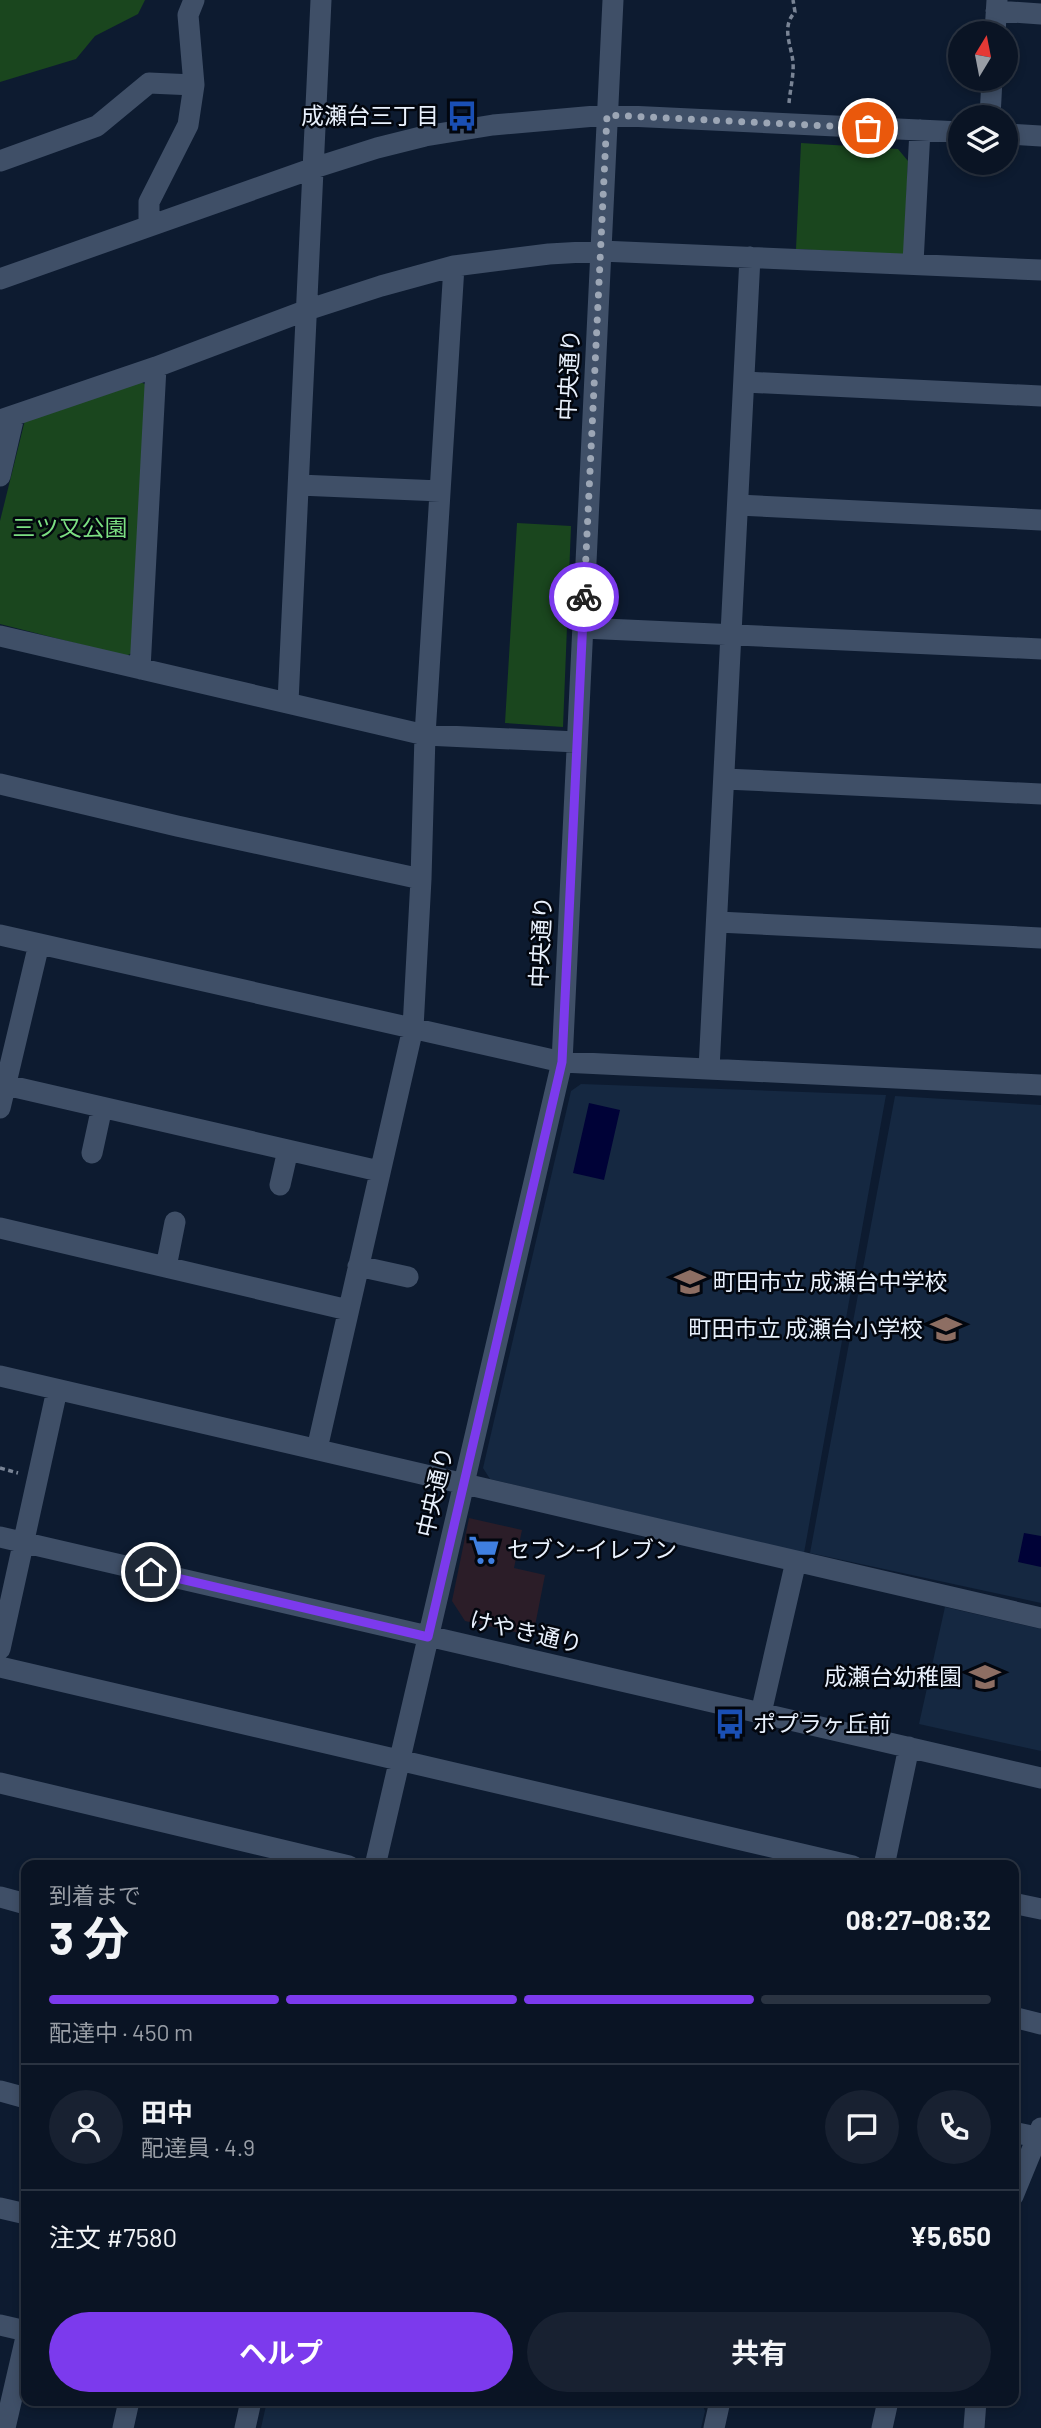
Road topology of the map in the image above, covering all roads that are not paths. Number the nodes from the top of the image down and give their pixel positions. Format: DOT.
graph roads {
  1 [pos="194,0"];
  2 [pos="321,0"];
  3 [pos="613,0"];
  4 [pos="997,5"];
  5 [pos="1041,14"];
  6 [pos="194,85"];
  7 [pos="607,115"];
  8 [pos="920,130"];
  9 [pos="948,131"];
  10 [pos="1018,135"];
  11 [pos="1041,136"];
  12 [pos="0,161"];
  13 [pos="314,168"];
  14 [pos="149,226"];
  15 [pos="601,251"];
  16 [pos="750,257"];
  17 [pos="913,263"];
  18 [pos="454,266"];
  19 [pos="1041,270"];
  20 [pos="0,279"];
  21 [pos="307,310"];
  22 [pos="156,366"];
  23 [pos="745,382"];
  24 [pos="1041,396"];
  25 [pos="7,418"];
  26 [pos="0,476"];
  27 [pos="299,485"];
  28 [pos="440,491"];
  29 [pos="738,505"];
  30 [pos="1041,520"];
  31 [pos="583,628"];
  32 [pos="731,633"];
  33 [pos="0,636"];
  34 [pos="1041,649"];
  35 [pos="140,670"];
  36 [pos="288,702"];
  37 [pos="425,736"];
  38 [pos="577,742"];
  39 [pos="725,779"];
  40 [pos="0,783"];
  41 [pos="1041,794"];
  42 [pos="421,879"];
  43 [pos="718,922"];
  44 [pos="0,935"];
  45 [pos="1041,938"];
  46 [pos="39,944"];
  47 [pos="413,1028"];
  48 [pos="562,1062"];
  49 [pos="709,1069"];
  50 [pos="6,1085"];
  51 [pos="1041,1085"];
  52 [pos="102,1107"];
  53 [pos="0,1108"];
  54 [pos="288,1150"];
  55 [pos="92,1153"];
  56 [pos="379,1171"];
  57 [pos="280,1185"];
  58 [pos="175,1222"];
  59 [pos="0,1228"];
  60 [pos="358,1266"];
  61 [pos="166,1267"];
  62 [pos="408,1277"];
  63 [pos="348,1310"];
  64 [pos="0,1376"];
  65 [pos="57,1390"];
  66 [pos="317,1449"];
  67 [pos="464,1484"];
  68 [pos="0,1536"];
  69 [pos="24,1542"];
  70 [pos="796,1561"];
  71 [pos="1041,1618"];
  72 [pos="428,1637"];
  73 [pos="0,1649"];
  74 [pos="0,1667"];
  75 [pos="761,1713"];
  76 [pos="909,1747"];
  77 [pos="399,1760"];
  78 [pos="1041,1778"];
  79 [pos="0,1783"];
  80 [pos="324,1860"];
  81 [pos="376,1860"];
  82 [pos="827,1860"];
  83 [pos="885,1860"];
  84 [pos="0,1897"];
  85 [pos="21,1902"];
  86 [pos="1019,1904"];
  87 [pos="1041,1909"];
  88 [pos="1019,2018"];
  89 [pos="1041,2024"];
  90 [pos="0,2091"];
  91 [pos="21,2097"];
  92 [pos="1019,2133"];
  93 [pos="1040,2135"];
  94 [pos="1019,2182"];
  95 [pos="0,2208"];
  96 [pos="21,2213"];
  97 [pos="0,2325"];
  98 [pos="21,2330"];
  99 [pos="21,2359"];
  100 [pos="129,2406"];
  101 [pos="250,2406"];
  102 [pos="719,2406"];
  103 [pos="887,2406"];
  104 [pos="976,2406"];
  105 [pos="5,2428"];
  106 [pos="123,2428"];
  107 [pos="245,2428"];
  108 [pos="714,2428"];
  109 [pos="881,2428"];
  110 [pos="974,2428"];
  1 -- 6 [label="street"];
  2 -- 13 [label="street"];
  3 -- 7 [label="street, 中央通り"];
  4 -- 5 [label="street"];
  6 -- 12 [label="street"];
  6 -- 14 [label="street"];
  7 -- 8 [label="street"];
  7 -- 13 [label="street"];
  7 -- 15 [label="street, 中央通り"];
  8 -- 9 [label="street"];
  8 -- 17 [label="street"];
  10 -- 11 [label="street"];
  13 -- 14 [label="street"];
  13 -- 21 [label="street"];
  14 -- 20 [label="street"];
  15 -- 16 [label="street"];
  15 -- 18 [label="street"];
  15 -- 31 [label="street, 中央通り"];
  16 -- 17 [label="street"];
  16 -- 23 [label="street"];
  17 -- 19 [label="street"];
  18 -- 21 [label="street"];
  18 -- 28 [label="street"];
  21 -- 22 [label="street"];
  21 -- 27 [label="street"];
  22 -- 25 [label="street"];
  22 -- 35 [label="street"];
  23 -- 24 [label="street"];
  23 -- 29 [label="street"];
  25 -- 26 [label="street"];
  27 -- 28 [label="street"];
  27 -- 36 [label="street"];
  28 -- 37 [label="street"];
  29 -- 30 [label="street"];
  29 -- 32 [label="street"];
  31 -- 32 [label="street"];
  31 -- 38 [label="street, 中央通り"];
  32 -- 34 [label="street"];
  32 -- 39 [label="street"];
  33 -- 35 [label="street"];
  35 -- 36 [label="street"];
  36 -- 37 [label="street"];
  37 -- 38 [label="street"];
  37 -- 42 [label="street"];
  38 -- 48 [label="street, 中央通り"];
  39 -- 41 [label="street"];
  39 -- 43 [label="street"];
  40 -- 42 [label="street"];
  42 -- 47 [label="street"];
  43 -- 45 [label="street"];
  43 -- 49 [label="street"];
  44 -- 46 [label="street"];
  46 -- 47 [label="street"];
  46 -- 50 [label="street"];
  47 -- 48 [label="street"];
  47 -- 56 [label="street"];
  48 -- 49 [label="street"];
  48 -- 67 [label="street, 中央通り"];
  49 -- 51 [label="street"];
  50 -- 52 [label="street"];
  50 -- 53 [label="street"];
  52 -- 54 [label="street"];
  52 -- 55 [label="street"];
  54 -- 56 [label="street"];
  54 -- 57 [label="street"];
  56 -- 60 [label="street"];
  58 -- 61 [label="street"];
  59 -- 61 [label="street"];
  60 -- 62 [label="street"];
  60 -- 63 [label="street"];
  61 -- 63 [label="street"];
  63 -- 66 [label="street"];
  64 -- 65 [label="street"];
  65 -- 66 [label="street"];
  65 -- 69 [label="street"];
  66 -- 67 [label="street"];
  67 -- 70 [label="street"];
  67 -- 72 [label="street, 中央通り"];
  68 -- 69 [label="street, けやき通り"];
  69 -- 72 [label="street, けやき通り"];
  69 -- 73 [label="street"];
  70 -- 71 [label="street"];
  70 -- 75 [label="street"];
  72 -- 75 [label="street, けやき通り"];
  72 -- 77 [label="street, 中央通り"];
  74 -- 77 [label="street"];
  75 -- 76 [label="street, けやき通り"];
  76 -- 78 [label="street, けやき通り"];
  76 -- 83 [label="street"];
  77 -- 81 [label="street, 中央通り"];
  77 -- 82 [label="street"];
  79 -- 80 [label="street"];
  84 -- 85 [label="street"];
  86 -- 87 [label="street"];
  88 -- 89 [label="street"];
  90 -- 91 [label="street"];
  92 -- 93 [label="street"];
  93 -- 94 [label="street"];
  95 -- 96 [label="street"];
  97 -- 98 [label="street"];
  99 -- 105 [label="street"];
  100 -- 106 [label="street"];
  101 -- 107 [label="street"];
  102 -- 108 [label="street"];
  103 -- 109 [label="street"];
  104 -- 110 [label="street"];
}
